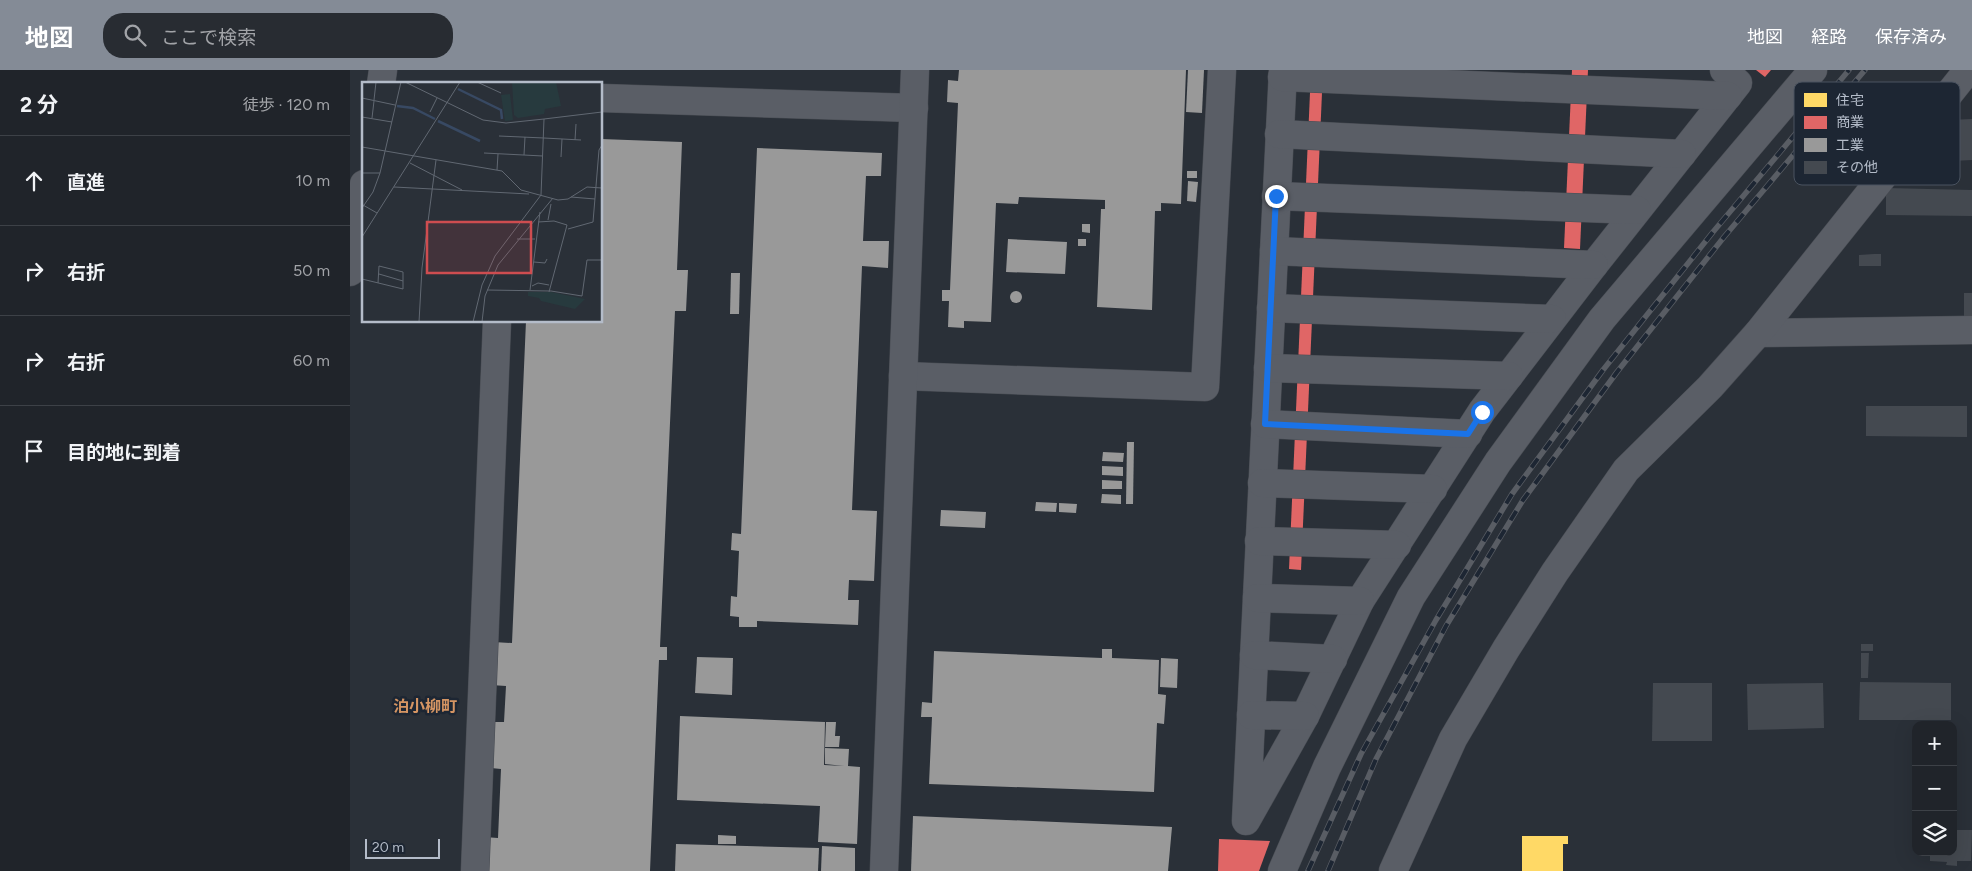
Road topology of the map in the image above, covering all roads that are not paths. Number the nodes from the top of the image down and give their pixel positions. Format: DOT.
graph roads {
  1 [pos="915,70"];
  2 [pos="1222,70"];
  3 [pos="1813,70"];
  4 [pos="1968,70"];
  5 [pos="1282,73"];
  6 [pos="1803,82"];
  7 [pos="1958,82"];
  8 [pos="1726,83"];
  9 [pos="1794,92"];
  10 [pos="602,98"];
  11 [pos="914,108"];
  12 [pos="1280,134"];
  13 [pos="1682,154"];
  14 [pos="1876,185"];
  15 [pos="359,190"];
  16 [pos="1276,196"];
  17 [pos="1637,210"];
  18 [pos="1274,251"];
  19 [pos="1594,265"];
  20 [pos="350,272"];
  21 [pos="1271,308"];
  22 [pos="1552,319"];
  23 [pos="497,322"];
  24 [pos="1972,330"];
  25 [pos="1758,333"];
  26 [pos="1268,368"];
  27 [pos="903,376"];
  28 [pos="1509,376"];
  29 [pos="1265,424"];
  30 [pos="1468,434"];
  31 [pos="1262,483"];
  32 [pos="1433,489"];
  33 [pos="1259,541"];
  34 [pos="1397,545"];
  35 [pos="1257,598"];
  36 [pos="1360,601"];
  37 [pos="1254,655"];
  38 [pos="1333,659"];
  39 [pos="1251,715"];
  40 [pos="1305,716"];
  41 [pos="475,871"];
  42 [pos="884,871"];
  43 [pos="1282,871"];
  44 [pos="1392,871"];
  1 -- 11 [label="street"];
  2 -- 27 [label="street"];
  3 -- 6 [label="street"];
  4 -- 7 [label="street"];
  5 -- 8 [label="street"];
  5 -- 12 [label="street"];
  8 -- 13 [label="street"];
  9 -- 43 [label="street"];
  10 -- 11 [label="street"];
  11 -- 27 [label="street"];
  12 -- 13 [label="street"];
  12 -- 16 [label="street"];
  13 -- 17 [label="street"];
  14 -- 25 [label="street"];
  15 -- 20 [label="street"];
  16 -- 17 [label="street"];
  16 -- 18 [label="street"];
  17 -- 19 [label="street"];
  18 -- 19 [label="street"];
  18 -- 21 [label="street"];
  19 -- 22 [label="street"];
  21 -- 22 [label="street"];
  21 -- 26 [label="street"];
  22 -- 28 [label="street"];
  23 -- 41 [label="street"];
  24 -- 25 [label="street"];
  25 -- 44 [label="street"];
  26 -- 28 [label="street"];
  26 -- 29 [label="street"];
  27 -- 42 [label="street"];
  28 -- 30 [label="street"];
  29 -- 30 [label="street"];
  29 -- 31 [label="street"];
  30 -- 32 [label="street"];
  31 -- 32 [label="street"];
  31 -- 33 [label="street"];
  32 -- 34 [label="street"];
  33 -- 34 [label="street"];
  33 -- 35 [label="street"];
  34 -- 36 [label="street"];
  35 -- 36 [label="street"];
  35 -- 37 [label="street"];
  36 -- 38 [label="street"];
  37 -- 38 [label="street"];
  37 -- 39 [label="street"];
  38 -- 40 [label="street"];
  39 -- 40 [label="street"];
  39 -- 40 [label="street"];
}
